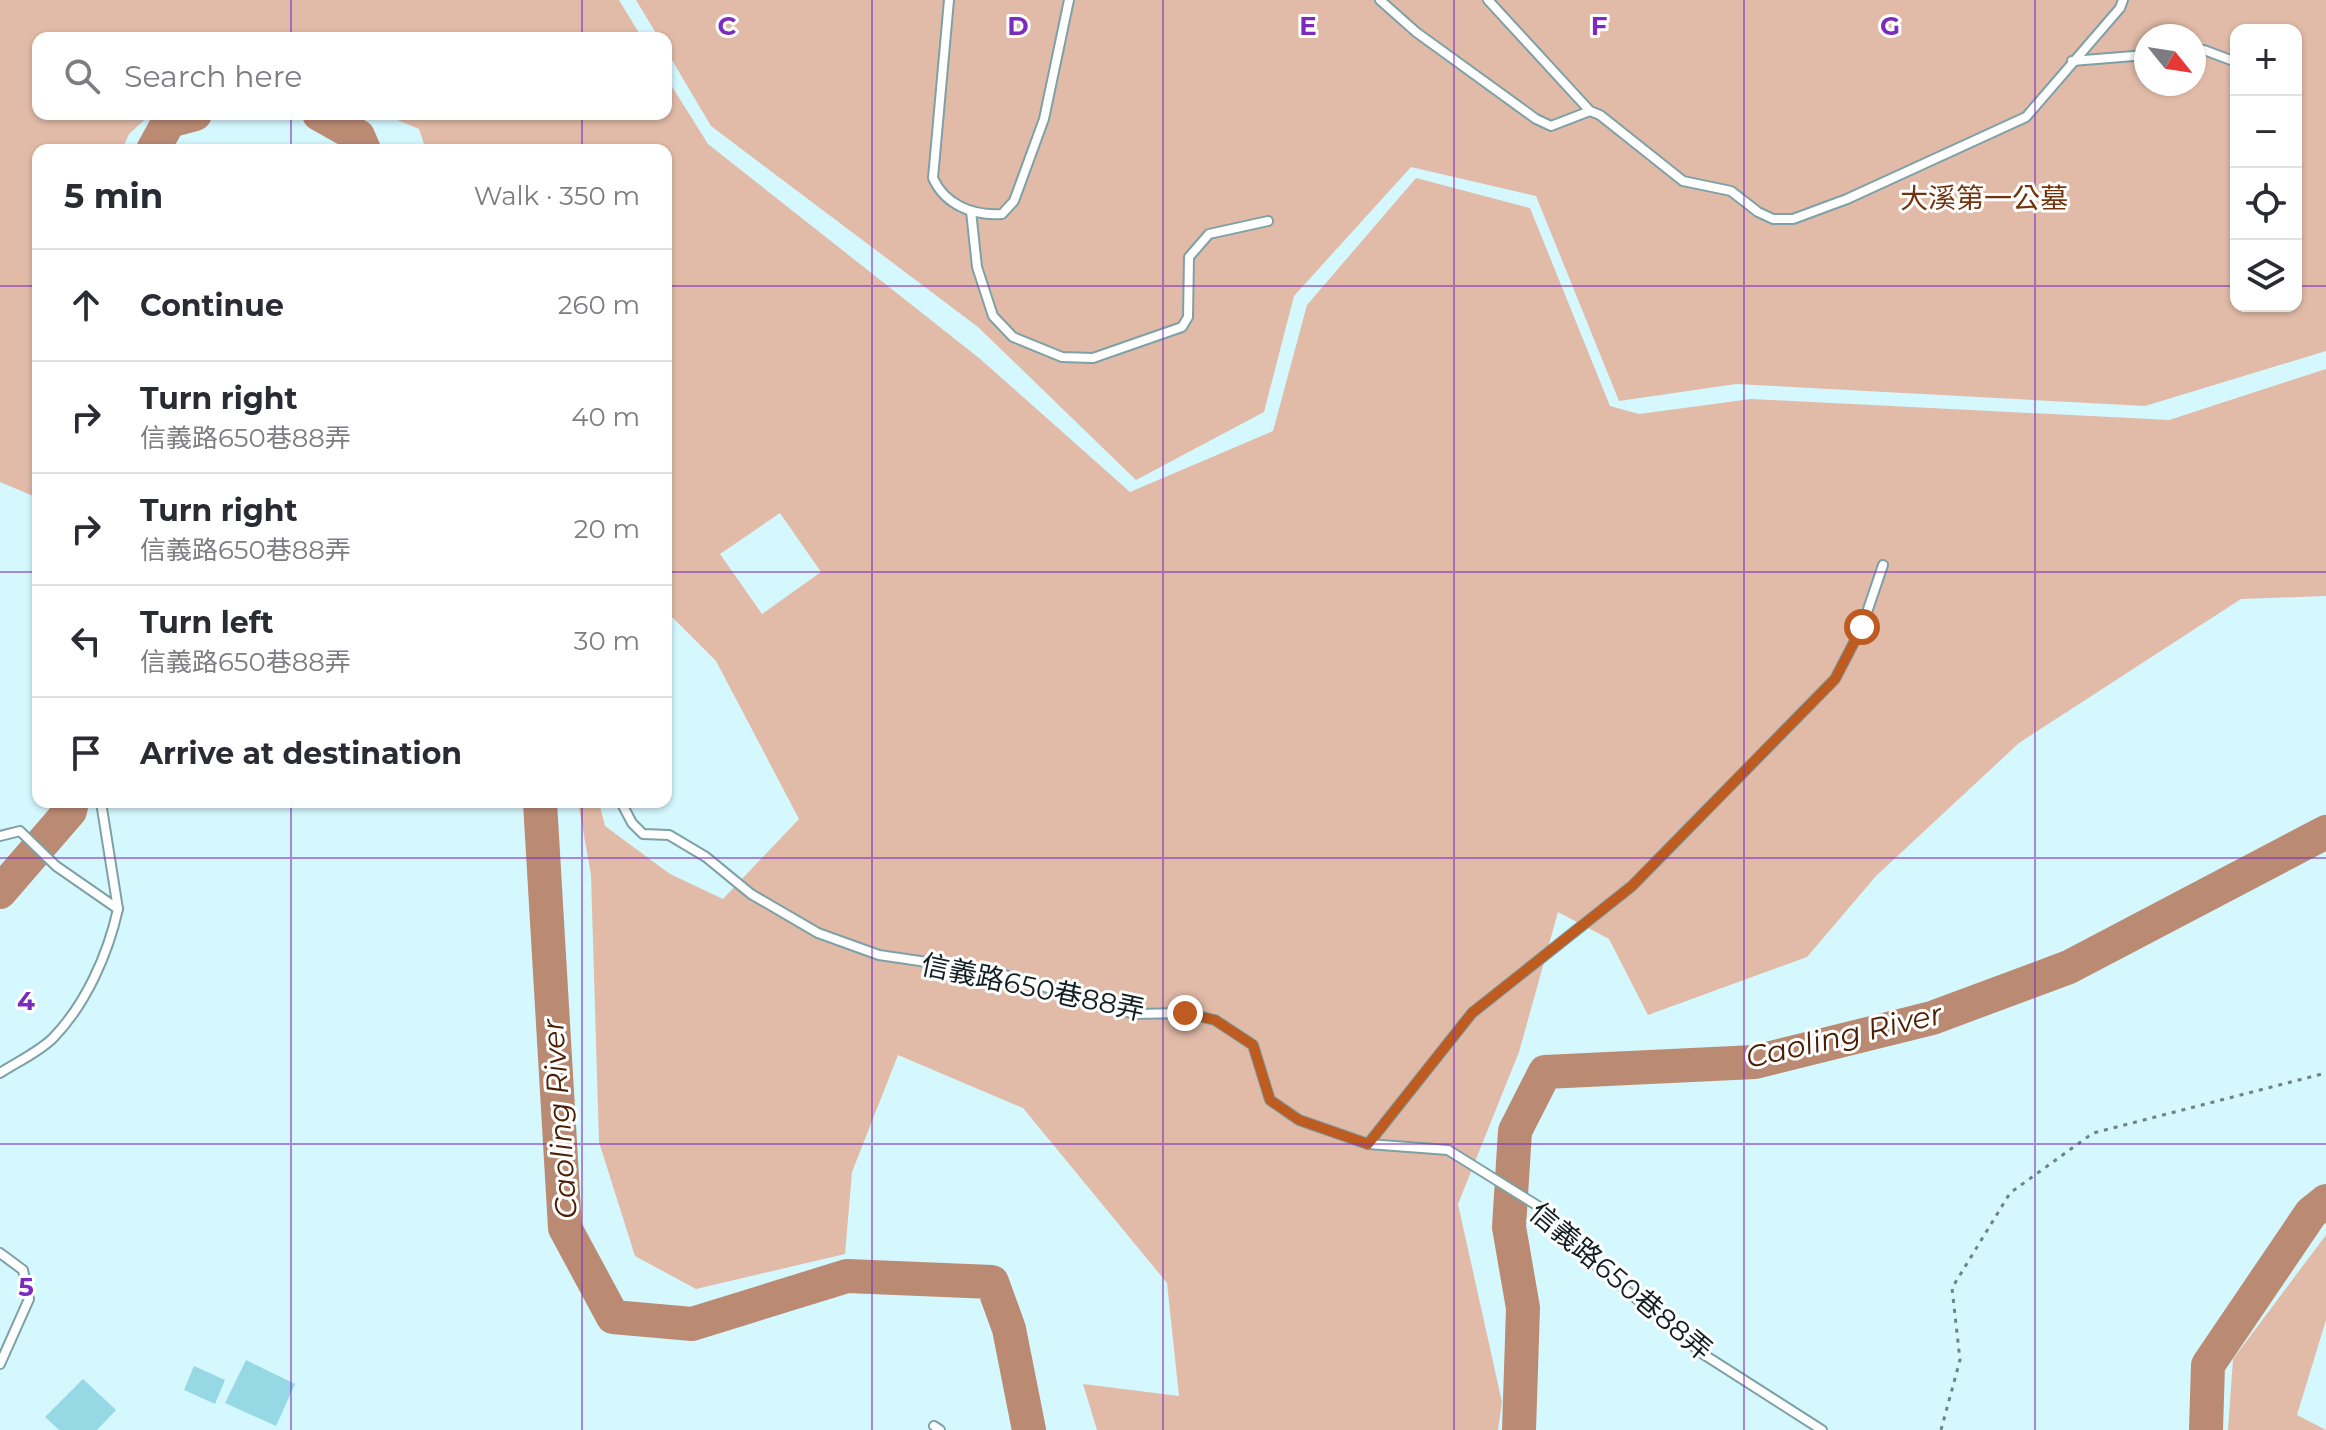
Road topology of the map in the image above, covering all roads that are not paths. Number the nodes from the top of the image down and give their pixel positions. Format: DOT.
graph roads {
  1 [pos="949,0"];
  2 [pos="1069,0"];
  3 [pos="1380,0"];
  4 [pos="1488,0"];
  5 [pos="2123,0"];
  6 [pos="2206,51"];
  7 [pos="2134,56"];
  8 [pos="2230,60"];
  9 [pos="2072,61"];
  10 [pos="1590,111"];
  11 [pos="971,211"];
  12 [pos="1268,221"];
  13 [pos="1883,565"];
  14 [pos="102,808"];
  15 [pos="624,808"];
  16 [pos="0,836"];
  17 [pos="118,909"];
  18 [pos="0,1073"];
  19 [pos="1368,1144"];
  20 [pos="0,1253"];
  21 [pos="0,1364"];
  22 [pos="1822,1430"];
  1 -- 11 [label="lane"];
  2 -- 11 [label="lane"];
  3 -- 10 [label="lane"];
  4 -- 10 [label="lane"];
  5 -- 9 [label="lane"];
  6 -- 8 [label="lane"];
  7 -- 9 [label="lane"];
  9 -- 10 [label="lane"];
  11 -- 12 [label="lane"];
  13 -- 19 [label="lane"];
  14 -- 17 [label="lane"];
  15 -- 19 [label="lane, 信義路650巷88弄"];
  16 -- 17 [label="lane"];
  17 -- 18 [label="lane"];
  19 -- 22 [label="lane, 信義路650巷88弄"];
  20 -- 21 [label="lane"];
}
